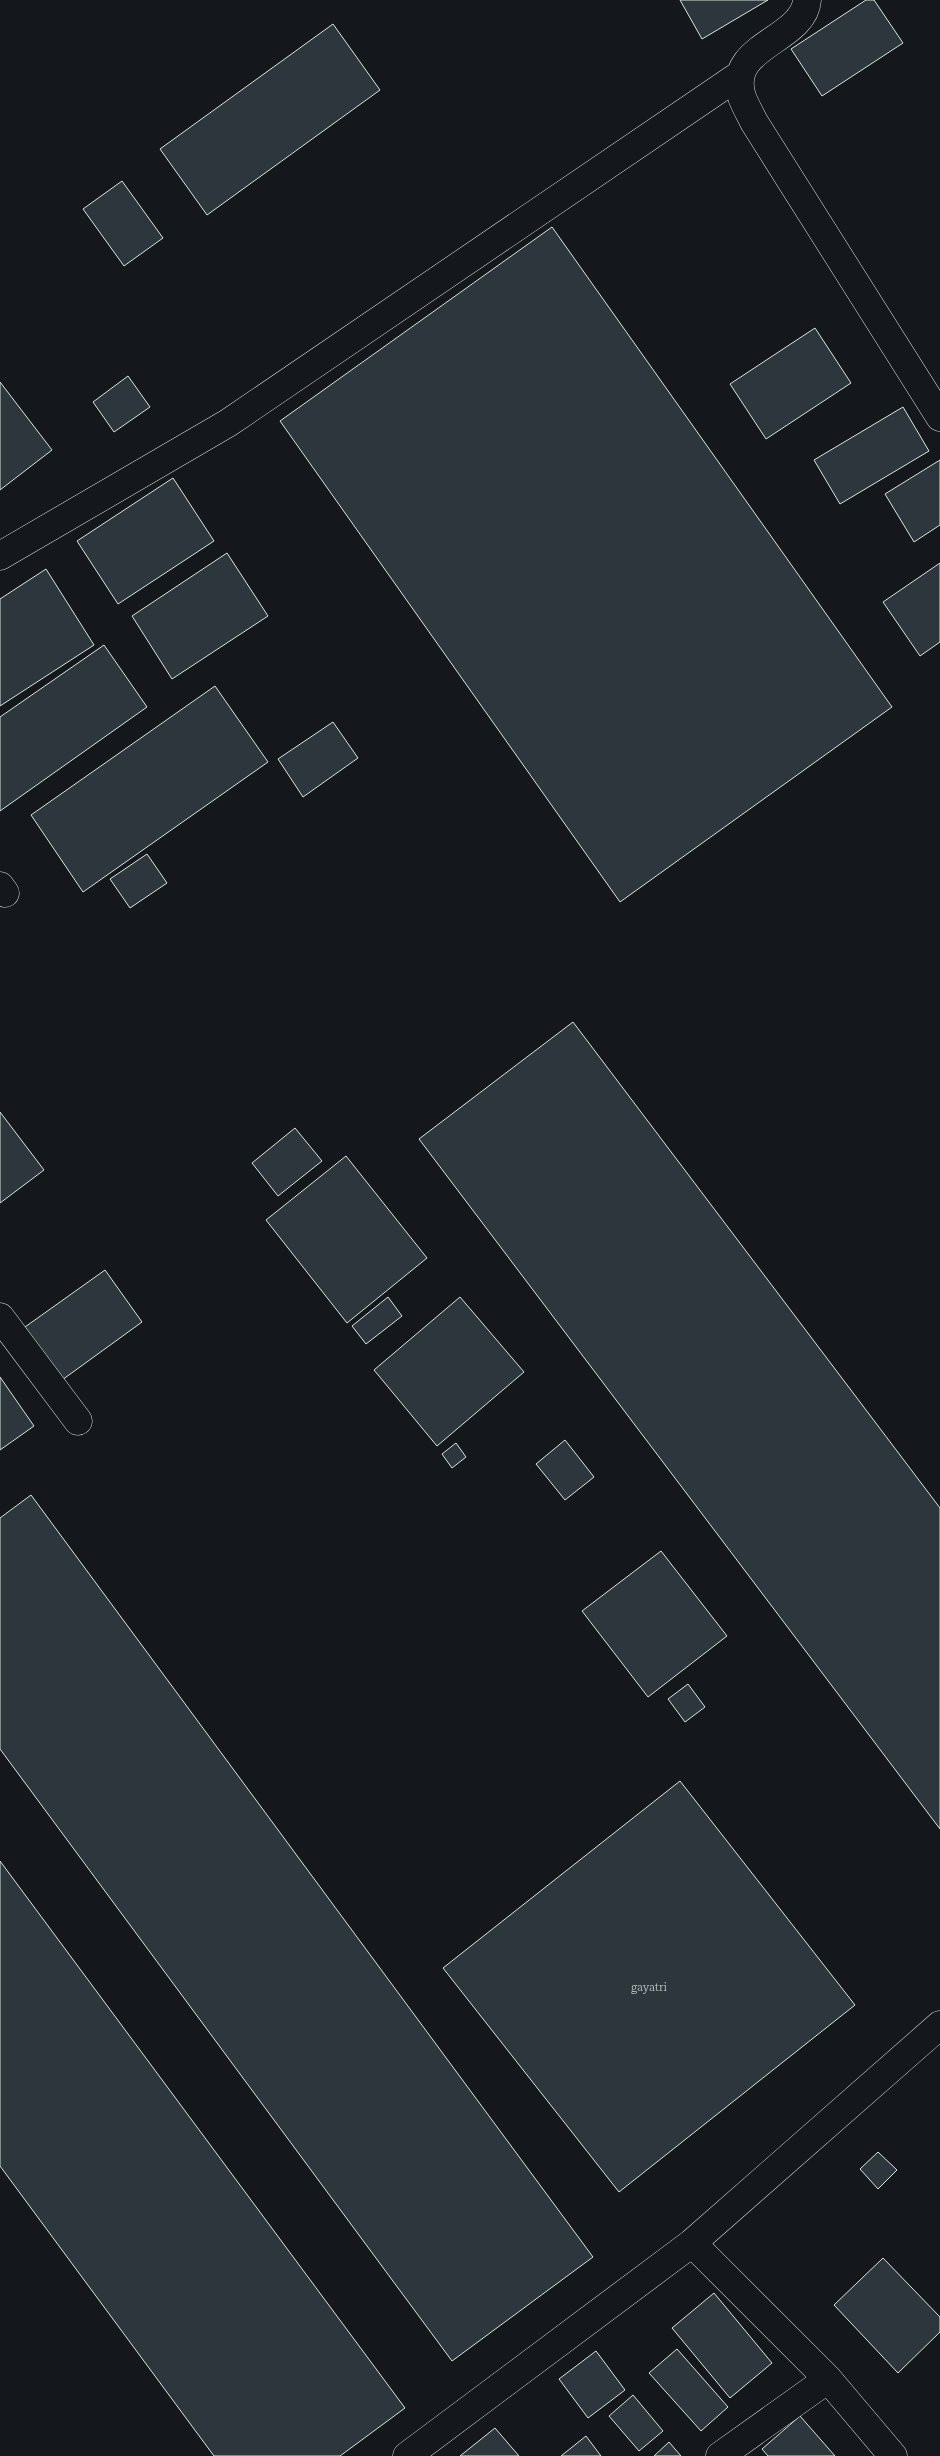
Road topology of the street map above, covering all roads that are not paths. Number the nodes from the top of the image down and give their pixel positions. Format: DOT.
graph roads {
  1 [pos="807,0"];
  2 [pos="741,74"];
  3 [pos="940,417"];
  4 [pos="0,556"];
  5 [pos="0,1317"];
  6 [pos="78,1421"];
  7 [pos="940,2025"];
  8 [pos="692,2243"];
  9 [pos="828,2379"];
  10 [pos="407,2456"];
  11 [pos="720,2456"];
  12 [pos="893,2456"];
  1 -- 2 [label="street"];
  2 -- 3 [label="street"];
  2 -- 4 [label="street"];
  5 -- 6 [label="street"];
  7 -- 8 [label="street"];
  8 -- 9 [label="street"];
  8 -- 10 [label="street"];
  9 -- 11 [label="street"];
  9 -- 12 [label="street"];
}
